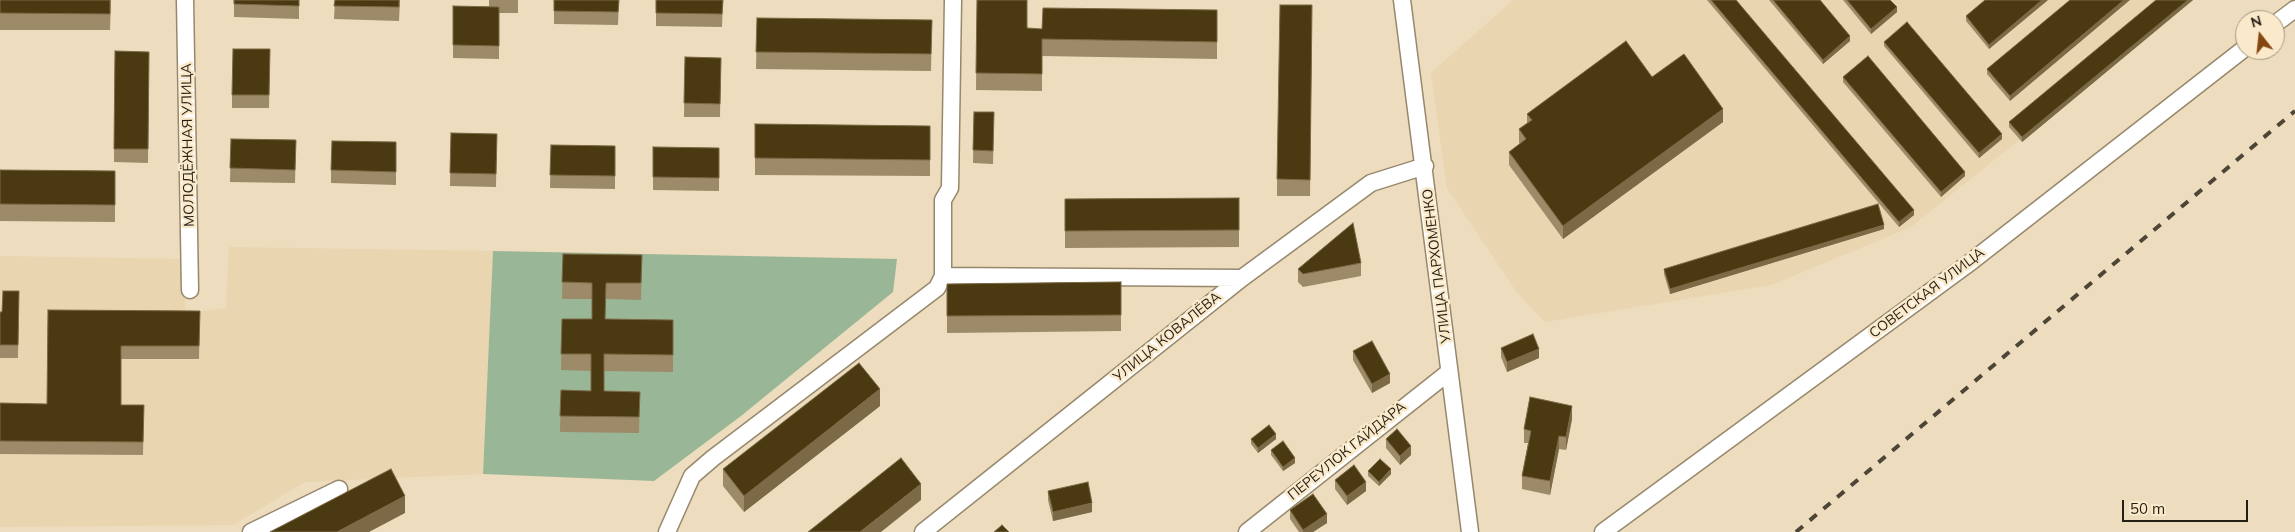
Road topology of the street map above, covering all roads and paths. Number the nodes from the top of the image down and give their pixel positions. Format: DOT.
graph roads {
  1 [pos="185,0"];
  2 [pos="953,0"];
  3 [pos="1402,0"];
  4 [pos="2235,56"];
  5 [pos="1425,166"];
  6 [pos="943,276"];
  7 [pos="1242,278"];
  8 [pos="190,290"];
  9 [pos="1449,372"];
  10 [pos="339,489"];
  11 [pos="251,532"];
  12 [pos="667,532"];
  13 [pos="922,532"];
  14 [pos="1247,532"];
  15 [pos="1470,532"];
  16 [pos="1603,532"];
  1 -- 8 [label="street, МОЛОДЁЖНАЯ УЛИЦА"];
  2 -- 6 [label="street"];
  3 -- 5 [label="street, УЛИЦА ПАРХОМЕНКО"];
  4 -- 16 [label="street, СОВЕТСКАЯ УЛИЦА"];
  5 -- 7 [label="street, УЛИЦА КОВАЛЁВА"];
  5 -- 9 [label="street, УЛИЦА ПАРХОМЕНКО"];
  6 -- 7 [label="street"];
  6 -- 12 [label="street"];
  7 -- 13 [label="street, УЛИЦА КОВАЛЁВА"];
  9 -- 14 [label="street, ПЕРЕУЛОК ГАЙДАРА"];
  9 -- 15 [label="street, УЛИЦА ПАРХОМЕНКО"];
  10 -- 11 [label="street"];
}
